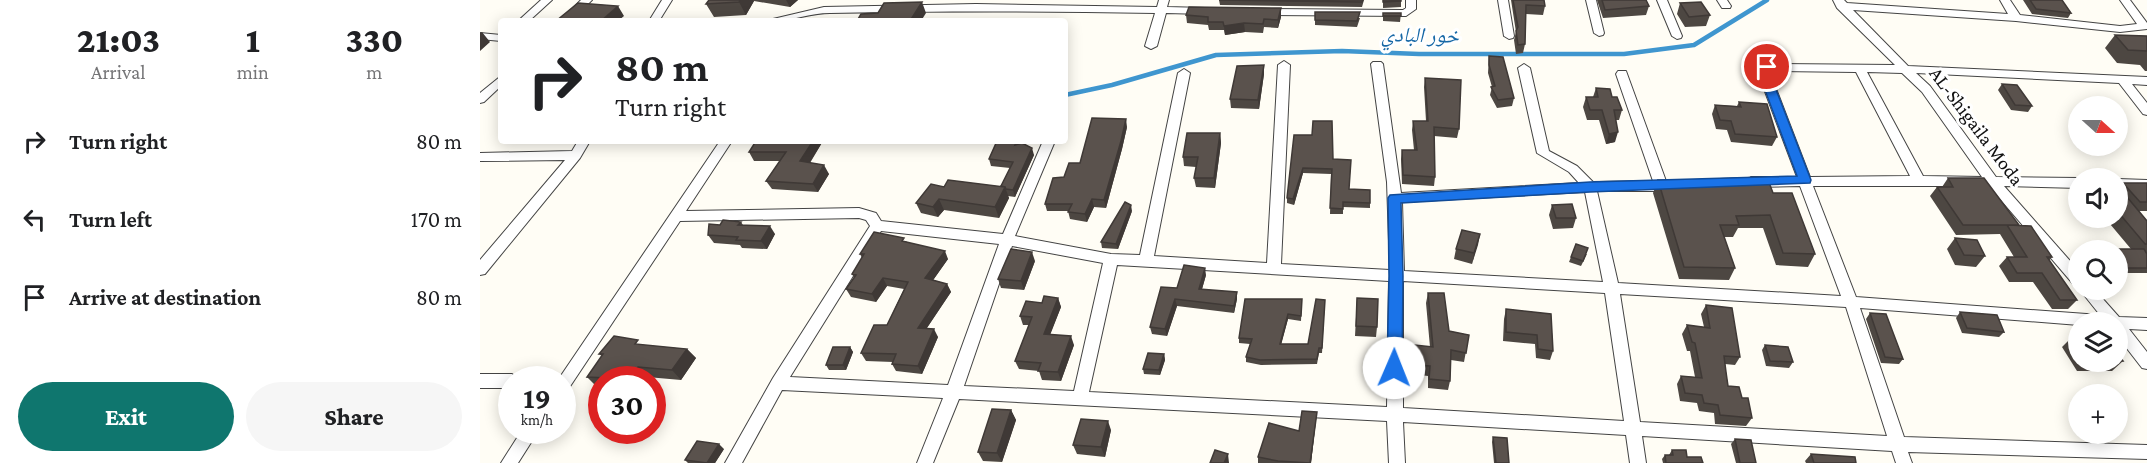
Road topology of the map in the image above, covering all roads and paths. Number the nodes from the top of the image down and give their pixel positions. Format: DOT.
graph roads {
  1 [pos="547,0"];
  2 [pos="587,0"];
  3 [pos="667,0"];
  4 [pos="835,0"];
  5 [pos="1348,0"];
  6 [pos="1410,0"];
  7 [pos="1503,0"];
  8 [pos="1591,0"];
  9 [pos="1662,0"];
  10 [pos="2005,0"];
  11 [pos="2125,0"];
  12 [pos="977,3"];
  13 [pos="1840,3"];
  14 [pos="1163,5"];
  15 [pos="824,10"];
  16 [pos="1216,11"];
  17 [pos="1251,12"];
  18 [pos="1347,13"];
  19 [pos="526,18"];
  20 [pos="568,18"];
  21 [pos="656,18"];
  22 [pos="790,18"];
  23 [pos="817,18"];
  24 [pos="2016,18"];
  25 [pos="2146,26"];
  26 [pos="1599,33"];
  27 [pos="480,36"];
  28 [pos="1509,36"];
  29 [pos="1677,36"];
  30 [pos="498,38"];
  31 [pos="1151,46"];
  32 [pos="1377,63"];
  33 [pos="1284,65"];
  34 [pos="1859,67"];
  35 [pos="1524,68"];
  36 [pos="1906,69"];
  37 [pos="1184,73"];
  38 [pos="1622,74"];
  39 [pos="2124,80"];
  40 [pos="2147,81"];
  41 [pos="498,84"];
  42 [pos="480,99"];
  43 [pos="2147,111"];
  44 [pos="582,144"];
  45 [pos="724,144"];
  46 [pos="1048,144"];
  47 [pos="576,155"];
  48 [pos="480,157"];
  49 [pos="1805,180"];
  50 [pos="1919,180"];
  51 [pos="1991,180"];
  52 [pos="1738,183"];
  53 [pos="2068,183"];
  54 [pos="2128,184"];
  55 [pos="1683,185"];
  56 [pos="2147,185"];
  57 [pos="1661,186"];
  58 [pos="1590,187"];
  59 [pos="1395,198"];
  60 [pos="675,216"];
  61 [pos="877,226"];
  62 [pos="1006,240"];
  63 [pos="1111,259"];
  64 [pos="1146,261"];
  65 [pos="1274,268"];
  66 [pos="2068,268"];
  67 [pos="480,270"];
  68 [pos="1396,276"];
  69 [pos="1612,289"];
  70 [pos="2096,300"];
  71 [pos="1851,302"];
  72 [pos="2107,312"];
  73 [pos="2068,319"];
  74 [pos="2128,323"];
  75 [pos="2147,324"];
  76 [pos="2128,338"];
  77 [pos="2147,363"];
  78 [pos="575,366"];
  79 [pos="480,381"];
  80 [pos="498,381"];
  81 [pos="778,383"];
  82 [pos="954,391"];
  83 [pos="1080,398"];
  84 [pos="1393,414"];
  85 [pos="1633,430"];
  86 [pos="522,444"];
  87 [pos="1897,444"];
  88 [pos="2147,452"];
  89 [pos="509,463"];
  90 [pos="733,463"];
  91 [pos="925,463"];
  92 [pos="1397,463"];
  93 [pos="1638,463"];
  94 [pos="1904,463"];
  1 -- 19 [label="street"];
  2 -- 20 [label="street"];
  3 -- 21 [label="street"];
  4 -- 15 [label="street"];
  5 -- 18 [label="street"];
  6 -- 18 [label="street"];
  7 -- 28 [label="street"];
  8 -- 26 [label="street"];
  9 -- 29 [label="street"];
  10 -- 24 [label="street"];
  11 -- 25 [label="street"];
  12 -- 14 [label="street"];
  12 -- 15 [label="street"];
  13 -- 24 [label="street"];
  13 -- 36 [label="street, AL-Shigaila Moda"];
  14 -- 16 [label="street"];
  14 -- 31 [label="street"];
  15 -- 22 [label="street"];
  15 -- 23 [label="street"];
  17 -- 18 [label="street"];
  24 -- 25 [label="street"];
  27 -- 30 [label="street"];
  32 -- 59 [label="street"];
  33 -- 65 [label="street"];
  34 -- 36 [label="street"];
  34 -- 49 [label="street"];
  34 -- 50 [label="street"];
  35 -- 58 [label="street"];
  36 -- 39 [label="street"];
  36 -- 51 [label="street, AL-Shigaila Moda"];
  37 -- 64 [label="street"];
  38 -- 57 [label="street"];
  39 -- 40 [label="street"];
  39 -- 43 [label="street"];
  41 -- 42 [label="street"];
  44 -- 47 [label="street"];
  45 -- 60 [label="street"];
  46 -- 62 [label="street"];
  47 -- 48 [label="street"];
  47 -- 67 [label="street"];
  49 -- 50 [label="street"];
  49 -- 52 [label="street"];
  49 -- 71 [label="street"];
  50 -- 51 [label="street"];
  51 -- 53 [label="street"];
  51 -- 66 [label="street, AL-Shigaila Moda"];
  54 -- 56 [label="street"];
  55 -- 57 [label="street"];
  57 -- 58 [label="street"];
  58 -- 59 [label="street"];
  58 -- 69 [label="street"];
  59 -- 68 [label="street"];
  60 -- 61 [label="street"];
  60 -- 78 [label="street"];
  61 -- 62 [label="street"];
  61 -- 81 [label="street"];
  62 -- 63 [label="street"];
  62 -- 82 [label="street"];
  63 -- 64 [label="street"];
  63 -- 83 [label="street"];
  64 -- 65 [label="street"];
  65 -- 68 [label="street"];
  68 -- 69 [label="street"];
  68 -- 84 [label="street"];
  69 -- 71 [label="street"];
  69 -- 85 [label="street"];
  70 -- 72 [label="street"];
  71 -- 73 [label="street"];
  71 -- 87 [label="street"];
  74 -- 75 [label="street"];
  76 -- 77 [label="street"];
  79 -- 80 [label="street"];
  81 -- 82 [label="street"];
  81 -- 90 [label="street"];
  82 -- 83 [label="street"];
  82 -- 91 [label="street"];
  83 -- 84 [label="street"];
  84 -- 85 [label="street"];
  84 -- 92 [label="street"];
  85 -- 87 [label="street"];
  85 -- 93 [label="street"];
  86 -- 89 [label="street"];
  87 -- 88 [label="street"];
  87 -- 94 [label="street"];
}
